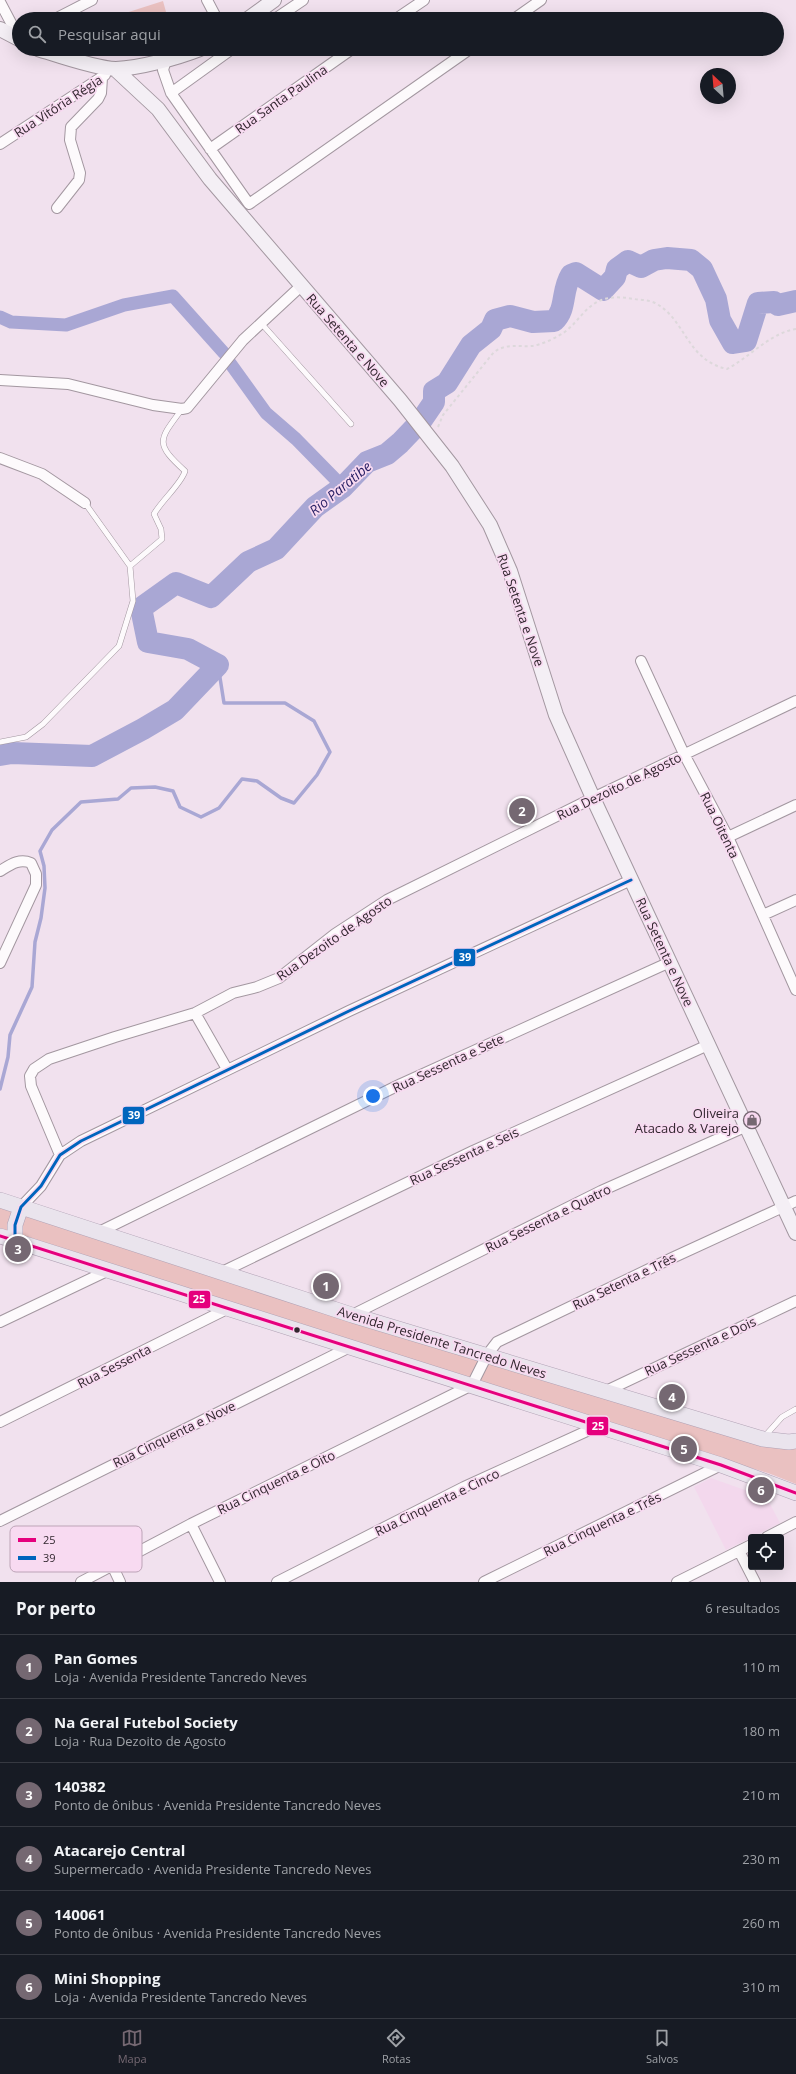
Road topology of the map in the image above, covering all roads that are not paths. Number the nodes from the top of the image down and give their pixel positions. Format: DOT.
graph roads {
  1 [pos="92,0"];
  2 [pos="207,0"];
  3 [pos="274,0"];
  4 [pos="303,0"];
  5 [pos="424,0"];
  6 [pos="541,0"];
  7 [pos="0,2"];
  8 [pos="69,12"];
  9 [pos="213,12"];
  10 [pos="258,12"];
  11 [pos="285,12"];
  12 [pos="406,12"];
  13 [pos="524,12"];
  14 [pos="12,25"];
  15 [pos="0,29"];
  16 [pos="12,35"];
  17 [pos="62,56"];
  18 [pos="178,56"];
  19 [pos="223,56"];
  20 [pos="342,56"];
  21 [pos="460,56"];
  22 [pos="166,60"];
  23 [pos="115,69"];
  24 [pos="102,78"];
  25 [pos="171,94"];
  26 [pos="0,144"];
  27 [pos="210,149"];
  28 [pos="57,208"];
  29 [pos="244,208"];
  30 [pos="301,286"];
  31 [pos="261,323"];
  32 [pos="0,380"];
  33 [pos="182,410"];
  34 [pos="351,424"];
  35 [pos="0,458"];
  36 [pos="85,503"];
  37 [pos="130,566"];
  38 [pos="641,660"];
  39 [pos="796,701"];
  40 [pos="0,742"];
  41 [pos="684,754"];
  42 [pos="593,798"];
  43 [pos="796,805"];
  44 [pos="728,837"];
  45 [pos="0,871"];
  46 [pos="631,880"];
  47 [pos="796,900"];
  48 [pos="763,915"];
  49 [pos="670,962"];
  50 [pos="0,963"];
  51 [pos="796,990"];
  52 [pos="196,1013"];
  53 [pos="708,1045"];
  54 [pos="227,1069"];
  55 [pos="747,1126"];
  56 [pos="60,1155"];
  57 [pos="0,1200"];
  58 [pos="790,1204"];
  59 [pos="21,1207"];
  60 [pos="99,1232"];
  61 [pos="796,1233"];
  62 [pos="0,1236"];
  63 [pos="15,1240"];
  64 [pos="107,1271"];
  65 [pos="222,1272"];
  66 [pos="796,1301"];
  67 [pos="227,1309"];
  68 [pos="352,1315"];
  69 [pos="0,1322"];
  70 [pos="348,1348"];
  71 [pos="487,1355"];
  72 [pos="472,1385"];
  73 [pos="604,1392"];
  74 [pos="796,1409"];
  75 [pos="0,1422"];
  76 [pos="598,1426"];
  77 [pos="763,1439"];
  78 [pos="796,1441"];
  79 [pos="722,1466"];
  80 [pos="796,1493"];
  81 [pos="0,1521"];
  82 [pos="796,1522"];
  83 [pos="191,1524"];
  84 [pos="773,1534"];
  85 [pos="748,1546"];
  86 [pos="142,1549"];
  87 [pos="739,1551"];
  88 [pos="99,1572"];
  89 [pos="115,1572"];
  90 [pos="81,1582"];
  91 [pos="120,1582"];
  92 [pos="220,1582"];
  93 [pos="277,1582"];
  94 [pos="484,1582"];
  95 [pos="677,1582"];
  96 [pos="755,1582"];
  1 -- 8 [label="street"];
  2 -- 9 [label="street"];
  3 -- 10 [label="street"];
  4 -- 11 [label="street"];
  5 -- 12 [label="street"];
  6 -- 13 [label="street"];
  7 -- 14 [label="street"];
  15 -- 16 [label="street"];
  17 -- 23 [label="street"];
  18 -- 22 [label="street"];
  19 -- 25 [label="street"];
  20 -- 27 [label="street, Rua Santa Paulina"];
  21 -- 29 [label="street"];
  22 -- 23 [label="street"];
  22 -- 25 [label="street"];
  23 -- 24 [label="street, Rua Vitória Régia"];
  23 -- 29 [label="street, Rua Setenta e Nove"];
  24 -- 26 [label="street, Rua Vitória Régia"];
  24 -- 28 [label="street"];
  25 -- 27 [label="street"];
  27 -- 29 [label="street"];
  29 -- 30 [label="street, Rua Setenta e Nove"];
  30 -- 31 [label="street"];
  30 -- 42 [label="street, Rua Setenta e Nove"];
  31 -- 33 [label="street"];
  31 -- 34 [label="lane"];
  32 -- 33 [label="street"];
  33 -- 37 [label="lane"];
  35 -- 36 [label="street"];
  36 -- 37 [label="lane"];
  37 -- 40 [label="lane"];
  38 -- 41 [label="street, Rua Oitenta"];
  39 -- 41 [label="street, Rua Dezoito de Agosto"];
  41 -- 42 [label="street, Rua Dezoito de Agosto"];
  41 -- 44 [label="street, Rua Oitenta"];
  42 -- 46 [label="street, Rua Setenta e Nove"];
  42 -- 52 [label="street, Rua Dezoito de Agosto"];
  43 -- 44 [label="street"];
  44 -- 48 [label="street, Rua Oitenta"];
  45 -- 50 [label="street"];
  46 -- 49 [label="street, Rua Setenta e Nove"];
  46 -- 54 [label="street"];
  47 -- 48 [label="street"];
  48 -- 51 [label="street, Rua Oitenta"];
  49 -- 53 [label="street, Rua Setenta e Nove"];
  49 -- 60 [label="street, Rua Sessenta e Sete"];
  52 -- 54 [label="street"];
  52 -- 56 [label="street, Rua Dezoito de Agosto"];
  53 -- 55 [label="street, Rua Setenta e Nove"];
  53 -- 65 [label="street, Rua Sessenta e Seis"];
  54 -- 56 [label="street"];
  55 -- 58 [label="street, Rua Setenta e Nove"];
  55 -- 68 [label="street, Rua Sessenta e Quatro"];
  56 -- 59 [label="street"];
  57 -- 59 [label="main road, Avenida Presidente Tancredo Neves"];
  58 -- 61 [label="street, Rua Setenta e Nove"];
  58 -- 71 [label="street, Rua Setenta e Três"];
  59 -- 60 [label="main road, Avenida Presidente Tancredo Neves"];
  59 -- 63 [label="main road"];
  60 -- 65 [label="main road, Avenida Presidente Tancredo Neves"];
  62 -- 63 [label="main road"];
  63 -- 64 [label="main road"];
  64 -- 67 [label="main road"];
  64 -- 69 [label="street"];
  65 -- 68 [label="main road, Avenida Presidente Tancredo Neves"];
  66 -- 73 [label="street, Rua Sessenta e Dois"];
  67 -- 70 [label="main road"];
  67 -- 75 [label="street, Rua Sessenta"];
  68 -- 71 [label="main road, Avenida Presidente Tancredo Neves"];
  70 -- 72 [label="main road"];
  70 -- 81 [label="street, Rua Cinquenta e Nove"];
  71 -- 72 [label="street, Rua Setenta e Três"];
  71 -- 73 [label="main road, Avenida Presidente Tancredo Neves"];
  72 -- 76 [label="main road"];
  72 -- 83 [label="street, Rua Cinquenta e Oito"];
  73 -- 77 [label="main road, Avenida Presidente Tancredo Neves"];
  74 -- 77 [label="lane"];
  76 -- 79 [label="main road"];
  76 -- 93 [label="street, Rua Cinquenta e Cinco"];
  77 -- 78 [label="main road, Avenida Presidente Tancredo Neves"];
  79 -- 80 [label="main road"];
  79 -- 94 [label="street, Rua Cinquenta e Três"];
  82 -- 84 [label="street"];
  83 -- 86 [label="street, Rua Cinquenta e Oito"];
  83 -- 92 [label="street"];
  85 -- 87 [label="street"];
  87 -- 95 [label="street"];
  87 -- 96 [label="street"];
  88 -- 90 [label="street, Rua Cinquenta e Oito"];
  89 -- 91 [label="street"];
}
